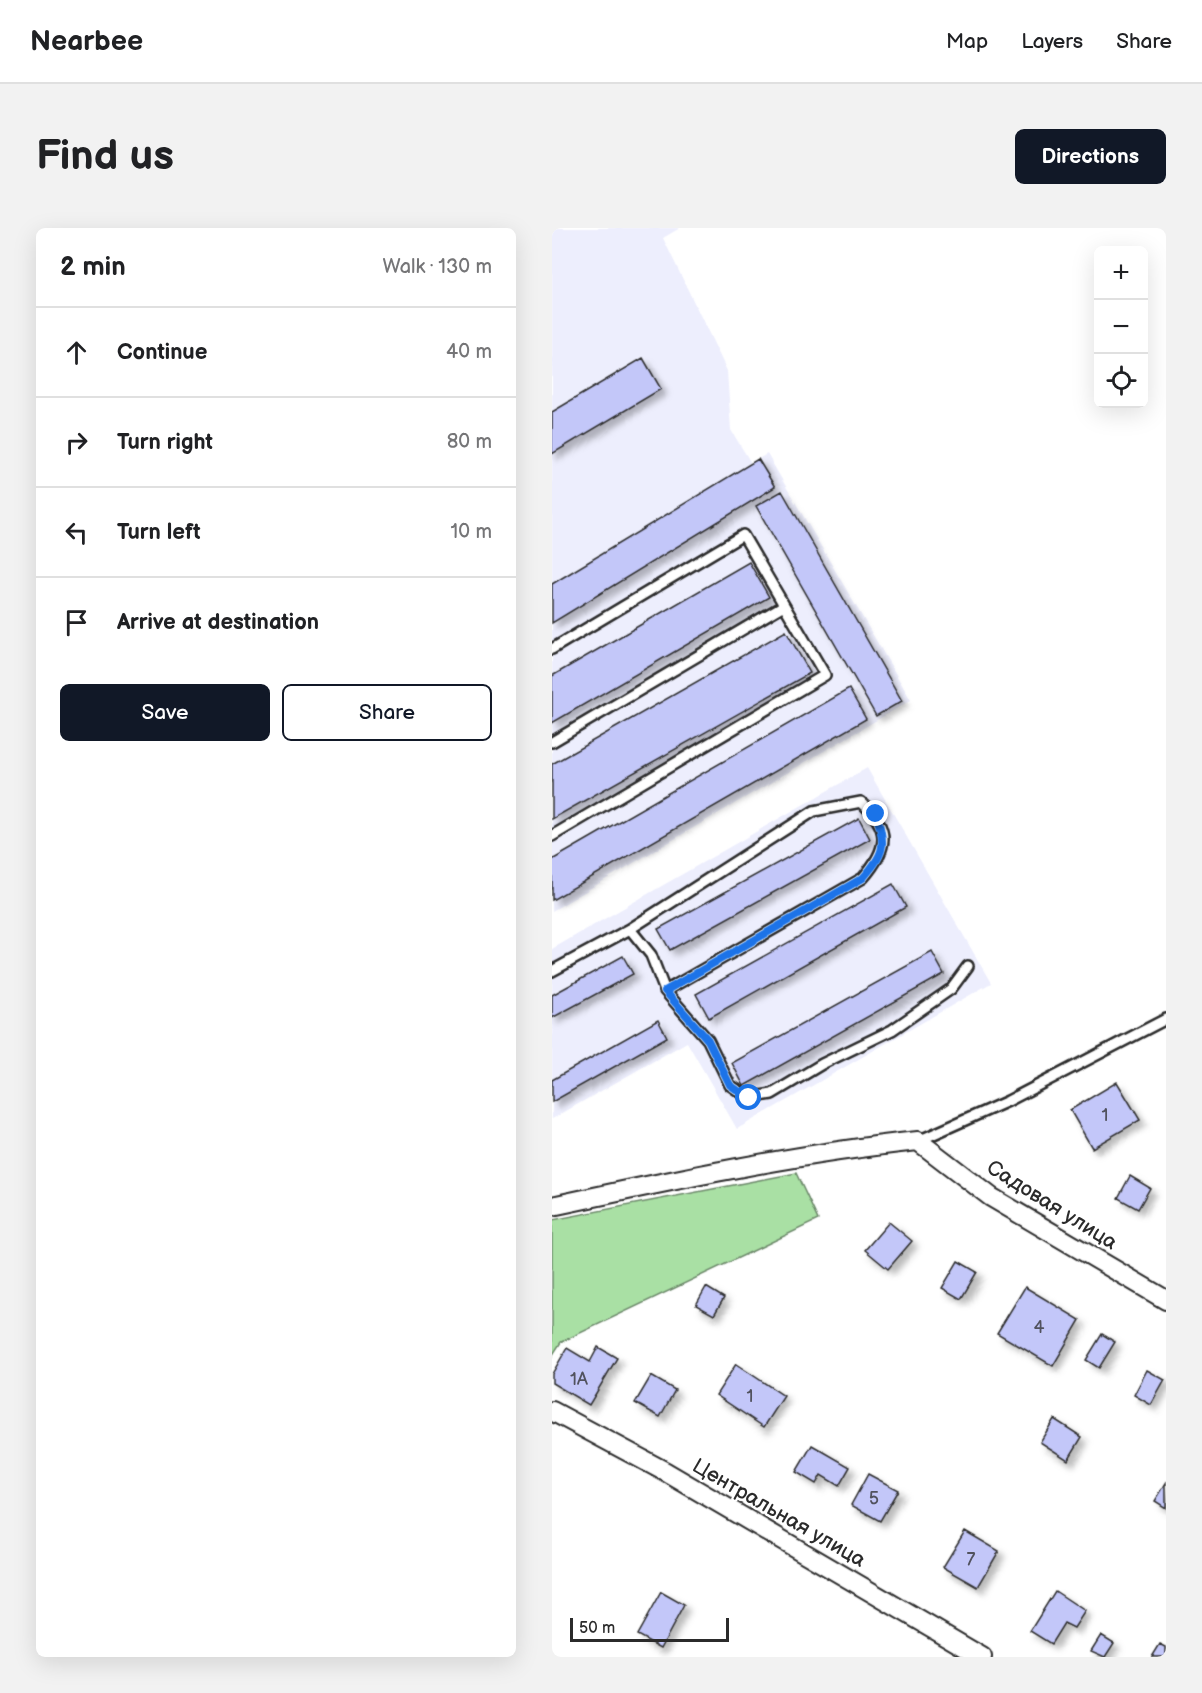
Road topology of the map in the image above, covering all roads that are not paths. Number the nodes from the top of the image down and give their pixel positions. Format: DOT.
graph roads {
  1 [pos="784,605"];
  2 [pos="552,649"];
  3 [pos="552,742"];
  4 [pos="552,836"];
  5 [pos="630,928"];
  6 [pos="968,966"];
  7 [pos="552,971"];
  8 [pos="665,991"];
  9 [pos="1166,1019"];
  10 [pos="918,1141"];
  11 [pos="552,1206"];
  12 [pos="1166,1300"];
  13 [pos="552,1411"];
  14 [pos="982,1657"];
  1 -- 2 [label="lane"];
  1 -- 3 [label="lane"];
  1 -- 4 [label="lane"];
  5 -- 7 [label="lane"];
  5 -- 8 [label="lane"];
  5 -- 8 [label="lane"];
  6 -- 8 [label="lane"];
  9 -- 10 [label="lane"];
  10 -- 11 [label="street"];
  10 -- 12 [label="street, Садовая улица"];
  13 -- 14 [label="street, Центральная улица"];
}
